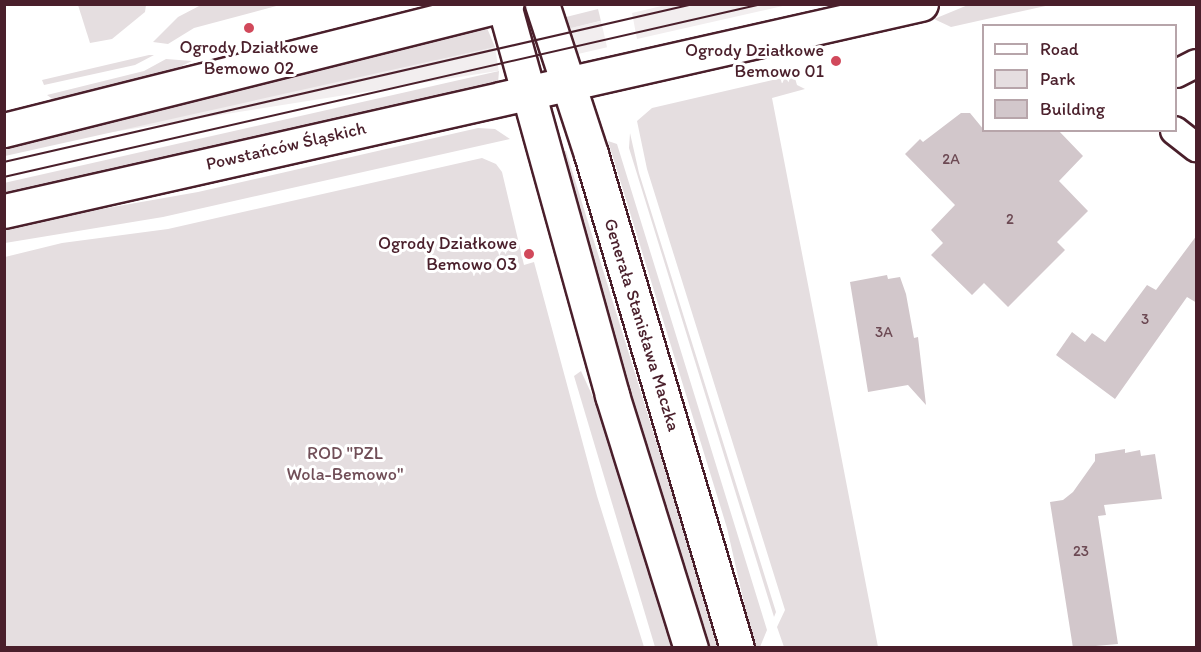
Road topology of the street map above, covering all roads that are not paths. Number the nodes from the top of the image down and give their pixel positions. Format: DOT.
graph roads {
  1 [pos="542,4"];
  2 [pos="921,4"];
  3 [pos="505,5"];
  4 [pos="1197,63"];
  5 [pos="1177,73"];
  6 [pos="567,82"];
  7 [pos="526,91"];
  8 [pos="4,130"];
  9 [pos="1177,132"];
  10 [pos="1197,147"];
  11 [pos="4,211"];
  12 [pos="691,648"];
  13 [pos="737,648"];
  1 -- 6 [label="main road, Generała Stanisława Maczka"];
  2 -- 6 [label="main road, Powstańców Śląskich"];
  3 -- 7 [label="main road"];
  3 -- 8 [label="main road"];
  4 -- 5 [label="street"];
  6 -- 7 [label="main road, Powstańców Śląskich"];
  6 -- 13 [label="main road, Generała Stanisława Maczka"];
  7 -- 11 [label="main road, Powstańców Śląskich"];
  7 -- 12 [label="main road"];
  9 -- 10 [label="street"];
}
